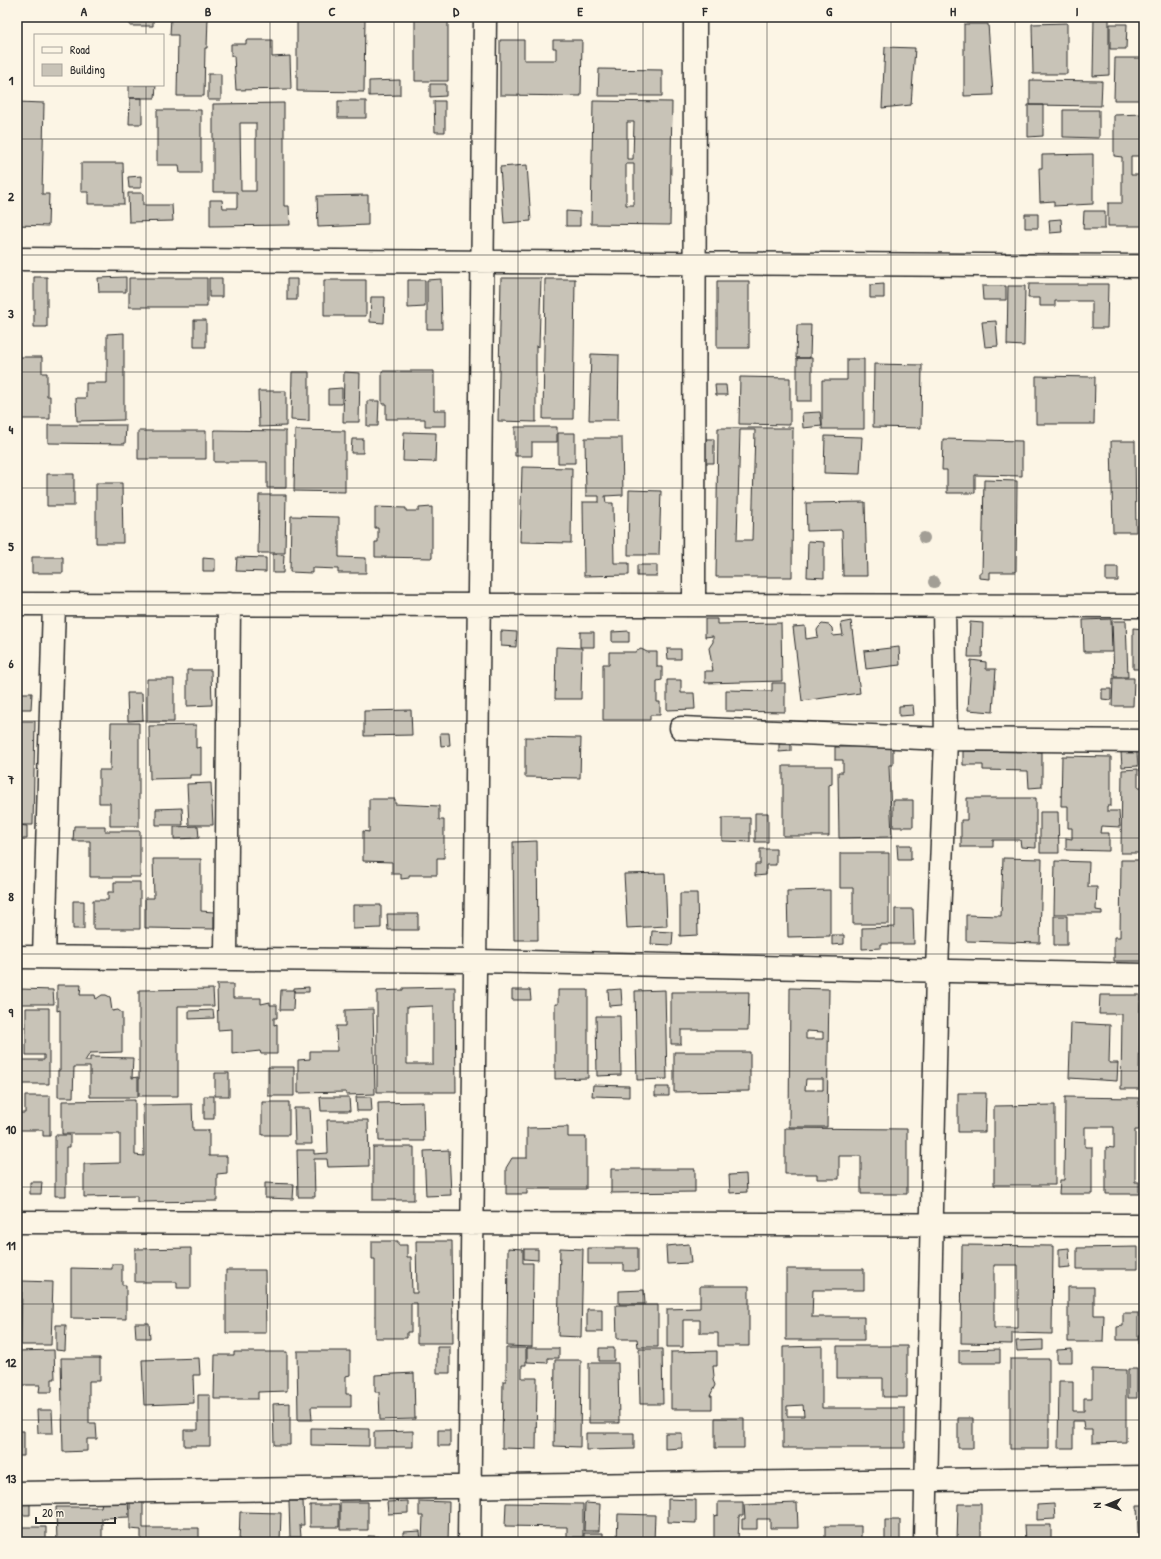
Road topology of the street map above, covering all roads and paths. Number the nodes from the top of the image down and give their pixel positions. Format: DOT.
graph roads {
  1 [pos="485,17"];
  2 [pos="695,17"];
  3 [pos="17,259"];
  4 [pos="482,261"];
  5 [pos="695,264"];
  6 [pos="1144,266"];
  7 [pos="17,604"];
  8 [pos="54,604"];
  9 [pos="229,604"];
  10 [pos="479,604"];
  11 [pos="694,605"];
  12 [pos="944,606"];
  13 [pos="1144,606"];
  14 [pos="681,728"];
  15 [pos="946,739"];
  16 [pos="1144,741"];
  17 [pos="17,957"];
  18 [pos="44,957"];
  19 [pos="226,958"];
  20 [pos="475,961"];
  21 [pos="936,970"];
  22 [pos="1144,975"];
  23 [pos="17,1222"];
  24 [pos="473,1222"];
  25 [pos="932,1224"];
  26 [pos="1144,1225"];
  27 [pos="1144,1477"];
  28 [pos="926,1480"];
  29 [pos="470,1486"];
  30 [pos="17,1493"];
  31 [pos="469,1542"];
  32 [pos="925,1542"];
  1 -- 4 [label="street"];
  2 -- 5 [label="street"];
  3 -- 4 [label="street"];
  4 -- 5 [label="street"];
  4 -- 10 [label="street"];
  5 -- 6 [label="street"];
  5 -- 11 [label="street"];
  7 -- 8 [label="street"];
  8 -- 9 [label="street"];
  8 -- 18 [label="street"];
  9 -- 10 [label="street"];
  9 -- 19 [label="street"];
  10 -- 11 [label="street"];
  10 -- 20 [label="street"];
  11 -- 12 [label="street"];
  12 -- 13 [label="street"];
  12 -- 15 [label="street"];
  14 -- 15 [label="street"];
  15 -- 16 [label="street"];
  15 -- 21 [label="street"];
  17 -- 18 [label="street"];
  18 -- 19 [label="street"];
  19 -- 20 [label="street"];
  20 -- 21 [label="street"];
  20 -- 24 [label="street"];
  21 -- 22 [label="street"];
  21 -- 25 [label="street"];
  23 -- 24 [label="street"];
  24 -- 25 [label="street"];
  24 -- 29 [label="street"];
  25 -- 26 [label="street"];
  25 -- 28 [label="street"];
  27 -- 28 [label="street"];
  28 -- 29 [label="street"];
  28 -- 32 [label="street"];
  29 -- 30 [label="street"];
  29 -- 31 [label="street"];
}
